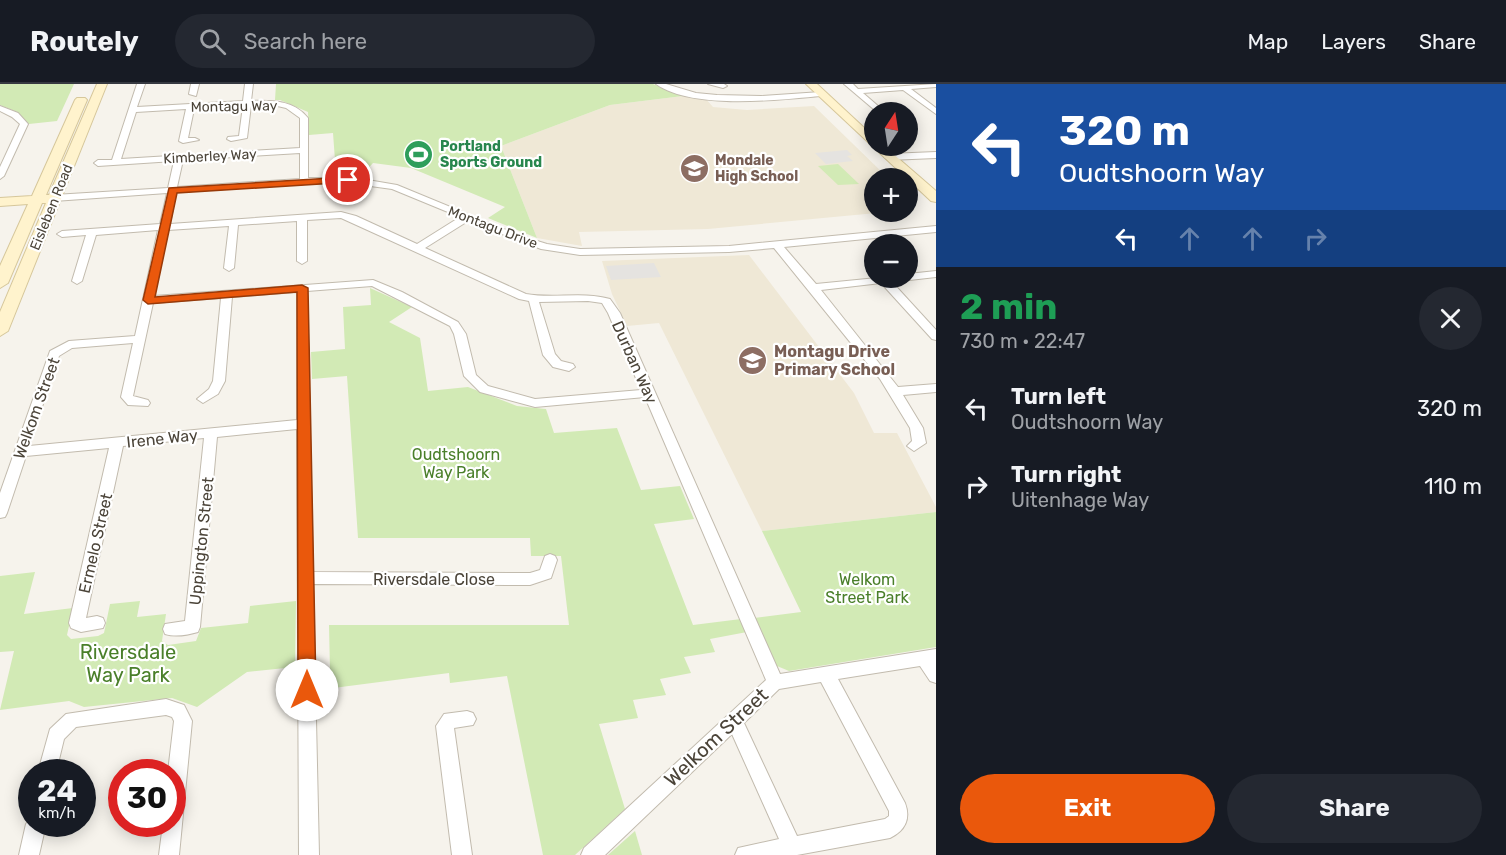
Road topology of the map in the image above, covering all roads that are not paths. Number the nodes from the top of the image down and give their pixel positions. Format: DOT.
graph roads {
  1 [pos="88,84"];
  2 [pos="102,84"];
  3 [pos="141,84"];
  4 [pos="195,84"];
  5 [pos="249,84"];
  6 [pos="660,84"];
  7 [pos="712,84"];
  8 [pos="811,84"];
  9 [pos="848,84"];
  10 [pos="936,85"];
  11 [pos="723,86"];
  12 [pos="904,87"];
  13 [pos="856,91"];
  14 [pos="193,94"];
  15 [pos="822,94"];
  16 [pos="869,102"];
  17 [pos="247,104"];
  18 [pos="190,107"];
  19 [pos="0,108"];
  20 [pos="133,110"];
  21 [pos="936,112"];
  22 [pos="864,133"];
  23 [pos="231,139"];
  24 [pos="195,140"];
  25 [pos="304,150"];
  26 [pos="918,154"];
  27 [pos="936,155"];
  28 [pos="888,156"];
  29 [pos="889,156"];
  30 [pos="179,158"];
  31 [pos="116,162"];
  32 [pos="98,163"];
  33 [pos="0,176"];
  34 [pos="304,181"];
  35 [pos="172,190"];
  36 [pos="54,198"];
  37 [pos="936,198"];
  38 [pos="37,200"];
  39 [pos="0,202"];
  40 [pos="936,205"];
  41 [pos="302,217"];
  42 [pos="467,217"];
  43 [pos="234,221"];
  44 [pos="164,226"];
  45 [pos="936,229"];
  46 [pos="92,232"];
  47 [pos="62,234"];
  48 [pos="776,244"];
  49 [pos="418,248"];
  50 [pos="302,261"];
  51 [pos="229,267"];
  52 [pos="936,274"];
  53 [pos="918,276"];
  54 [pos="76,281"];
  55 [pos="864,282"];
  56 [pos="0,283"];
  57 [pos="302,288"];
  58 [pos="812,288"];
  59 [pos="891,288"];
  60 [pos="227,294"];
  61 [pos="148,300"];
  62 [pos="534,300"];
  63 [pos="0,331"];
  64 [pos="936,337"];
  65 [pos="141,339"];
  66 [pos="569,367"];
  67 [pos="936,388"];
  68 [pos="897,391"];
  69 [pos="649,393"];
  70 [pos="203,399"];
  71 [pos="144,403"];
  72 [pos="304,424"];
  73 [pos="211,433"];
  74 [pos="117,442"];
  75 [pos="914,446"];
  76 [pos="20,452"];
  77 [pos="0,513"];
  78 [pos="550,560"];
  79 [pos="306,578"];
  80 [pos="98,623"];
  81 [pos="171,629"];
  82 [pos="930,657"];
  83 [pos="826,674"];
  84 [pos="936,676"];
  85 [pos="775,682"];
  86 [pos="467,720"];
  87 [pos="734,720"];
  88 [pos="50,759"];
  89 [pos="33,837"];
  90 [pos="792,846"];
  91 [pos="29,855"];
  92 [pos="169,855"];
  93 [pos="309,855"];
  94 [pos="462,855"];
  95 [pos="591,855"];
  96 [pos="745,855"];
  1 -- 38 [label="main road, Eisleben Road"];
  2 -- 36 [label="main road, Eisleben Road"];
  3 -- 20 [label="street"];
  4 -- 14 [label="street"];
  5 -- 17 [label="street"];
  6 -- 15 [label="street"];
  7 -- 11 [label="street"];
  8 -- 15 [label="main road"];
  9 -- 13 [label="street"];
  10 -- 12 [label="street"];
  12 -- 13 [label="street"];
  12 -- 21 [label="street"];
  13 -- 16 [label="street"];
  15 -- 22 [label="main road"];
  17 -- 18 [label="street, Montagu Way"];
  17 -- 23 [label="street"];
  17 -- 25 [label="street, Montagu Way"];
  18 -- 20 [label="street, Montagu Way"];
  18 -- 24 [label="street"];
  19 -- 33 [label="street"];
  20 -- 31 [label="street"];
  25 -- 30 [label="street, Kimberley Way"];
  25 -- 34 [label="street, Montagu Way"];
  26 -- 27 [label="street"];
  28 -- 40 [label="main road"];
  29 -- 37 [label="main road"];
  30 -- 31 [label="street, Kimberley Way"];
  30 -- 35 [label="street"];
  31 -- 32 [label="street, Kimberley Way"];
  34 -- 35 [label="street, Montagu Drive"];
  34 -- 42 [label="street, Montagu Drive"];
  35 -- 36 [label="street, Montagu Drive"];
  35 -- 44 [label="street"];
  36 -- 38 [label="main road"];
  36 -- 63 [label="main road, Eisleben Road"];
  38 -- 39 [label="main road"];
  38 -- 56 [label="main road, Eisleben Road"];
  41 -- 43 [label="street, Durban Way"];
  41 -- 49 [label="street, Durban Way"];
  41 -- 50 [label="street"];
  42 -- 48 [label="street, Montagu Drive"];
  42 -- 49 [label="street"];
  43 -- 44 [label="street, Durban Way"];
  43 -- 51 [label="street"];
  44 -- 46 [label="street, Durban Way"];
  44 -- 61 [label="street"];
  45 -- 48 [label="street, Montagu Drive"];
  46 -- 47 [label="street, Durban Way"];
  46 -- 54 [label="street"];
  48 -- 58 [label="street"];
  49 -- 62 [label="street, Durban Way"];
  52 -- 53 [label="street"];
  55 -- 58 [label="street"];
  57 -- 60 [label="street"];
  57 -- 69 [label="street"];
  57 -- 72 [label="street"];
  58 -- 68 [label="street"];
  59 -- 64 [label="street"];
  60 -- 61 [label="street"];
  60 -- 70 [label="street"];
  61 -- 65 [label="street"];
  62 -- 66 [label="street"];
  62 -- 69 [label="street, Durban Way"];
  65 -- 71 [label="street"];
  65 -- 76 [label="street, Welkom Street"];
  67 -- 68 [label="street"];
  68 -- 75 [label="street"];
  69 -- 85 [label="street, Durban Way"];
  72 -- 73 [label="street, Irene Way"];
  72 -- 79 [label="street"];
  73 -- 74 [label="street, Irene Way"];
  73 -- 81 [label="street, Uppington Street"];
  74 -- 76 [label="street, Irene Way"];
  74 -- 80 [label="street, Ermelo Street"];
  76 -- 77 [label="street, Welkom Street"];
  78 -- 79 [label="street, Riversdale Close"];
  79 -- 93 [label="street"];
  82 -- 83 [label="street, Welkom Street"];
  82 -- 84 [label="street"];
  83 -- 85 [label="street, Welkom Street"];
  83 -- 90 [label="street"];
  85 -- 87 [label="street, Welkom Street"];
  86 -- 94 [label="street"];
  87 -- 90 [label="street"];
  87 -- 95 [label="street, Welkom Street"];
  88 -- 92 [label="street"];
  89 -- 91 [label="street"];
  90 -- 96 [label="street"];
}
